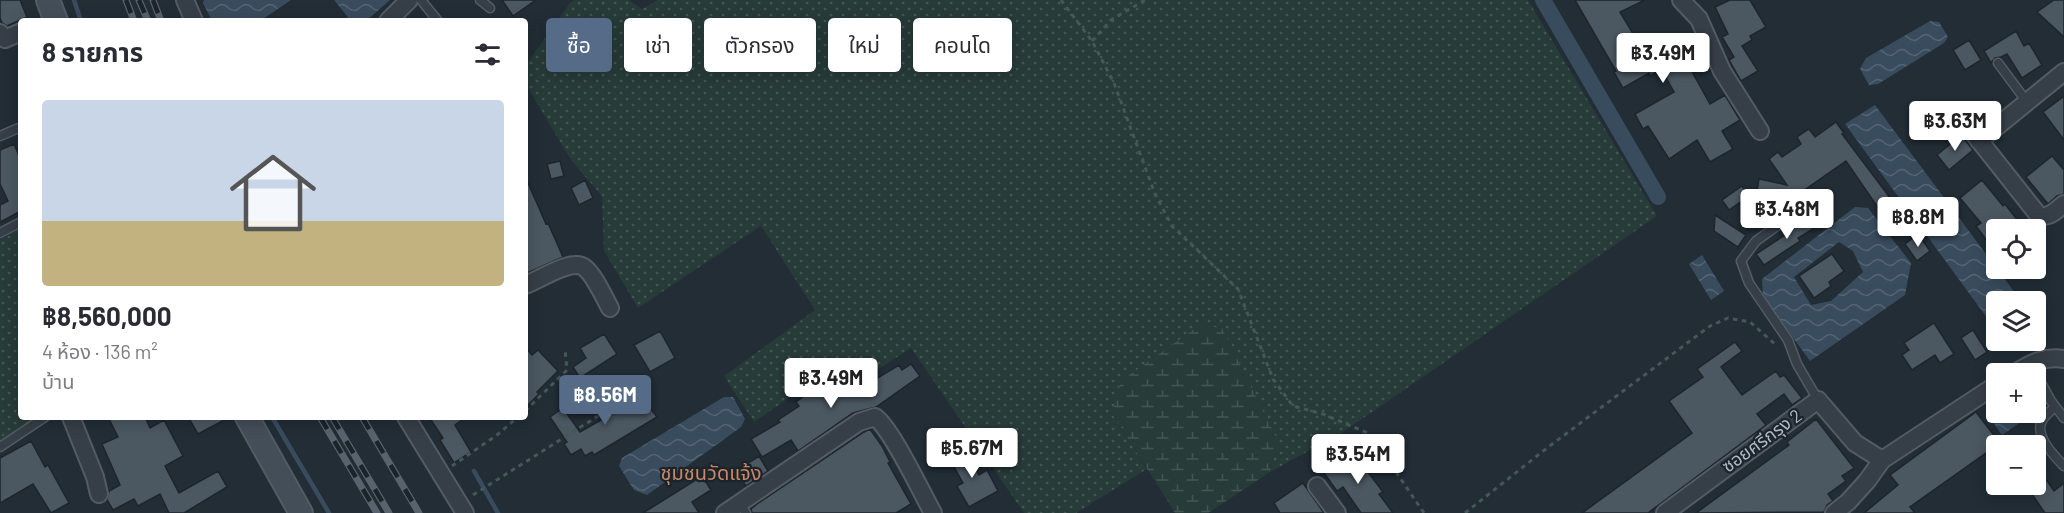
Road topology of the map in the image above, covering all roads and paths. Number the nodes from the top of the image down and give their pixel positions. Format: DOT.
graph roads {
  1 [pos="185,0"];
  2 [pos="409,0"];
  3 [pos="421,0"];
  4 [pos="480,0"];
  5 [pos="1061,0"];
  6 [pos="1145,0"];
  7 [pos="1681,0"];
  8 [pos="490,8"];
  9 [pos="193,18"];
  10 [pos="391,18"];
  11 [pos="436,18"];
  12 [pos="0,33"];
  13 [pos="18,34"];
  14 [pos="1092,41"];
  15 [pos="1998,63"];
  16 [pos="2064,72"];
  17 [pos="2027,102"];
  18 [pos="1956,111"];
  19 [pos="18,128"];
  20 [pos="1760,131"];
  21 [pos="0,136"];
  22 [pos="1979,141"];
  23 [pos="2064,204"];
  24 [pos="1802,208"];
  25 [pos="18,224"];
  26 [pos="0,233"];
  27 [pos="528,284"];
  28 [pos="610,308"];
  29 [pos="565,349"];
  30 [pos="2064,359"];
  31 [pos="2030,363"];
  32 [pos="1797,364"];
  33 [pos="2046,391"];
  34 [pos="1986,392"];
  35 [pos="1818,400"];
  36 [pos="2055,407"];
  37 [pos="528,408"];
  38 [pos="606,411"];
  39 [pos="2064,418"];
  40 [pos="40,420"];
  41 [pos="72,420"];
  42 [pos="249,420"];
  43 [pos="408,420"];
  44 [pos="514,420"];
  45 [pos="0,447"];
  46 [pos="1882,460"];
  47 [pos="452,466"];
  48 [pos="2064,466"];
  49 [pos="1317,486"];
  50 [pos="99,494"];
  51 [pos="472,496"];
  52 [pos="742,508"];
  53 [pos="301,513"];
  54 [pos="465,513"];
  55 [pos="725,513"];
  56 [pos="933,513"];
  57 [pos="1337,513"];
  58 [pos="1424,513"];
  59 [pos="1465,513"];
  60 [pos="1665,513"];
  61 [pos="1834,513"];
  1 -- 9 [label="street"];
  2 -- 10 [label="street"];
  3 -- 11 [label="lane"];
  4 -- 8 [label="lane"];
  5 -- 14 [label="path"];
  6 -- 14 [label="path"];
  7 -- 20 [label="street"];
  12 -- 13 [label="street"];
  14 -- 58 [label="path"];
  15 -- 17 [label="lane"];
  16 -- 17 [label="street"];
  17 -- 22 [label="street"];
  18 -- 22 [label="street"];
  19 -- 21 [label="lane"];
  22 -- 23 [label="street"];
  24 -- 32 [label="lane"];
  25 -- 26 [label="lane"];
  27 -- 28 [label="street"];
  29 -- 37 [label="path"];
  30 -- 31 [label="street"];
  32 -- 35 [label="lane"];
  32 -- 59 [label="path"];
  33 -- 36 [label="lane"];
  34 -- 46 [label="street"];
  35 -- 46 [label="street, ซอยศรีกรุง 2"];
  35 -- 60 [label="street, ซอยศรีกรุง 2"];
  36 -- 39 [label="lane"];
  36 -- 48 [label="lane"];
  38 -- 51 [label="path"];
  40 -- 45 [label="lane"];
  41 -- 50 [label="street"];
  42 -- 53 [label="main road"];
  43 -- 54 [label="street"];
  44 -- 47 [label="path"];
  46 -- 61 [label="street"];
  49 -- 57 [label="street"];
  52 -- 55 [label="street"];
  52 -- 56 [label="street"];
}
